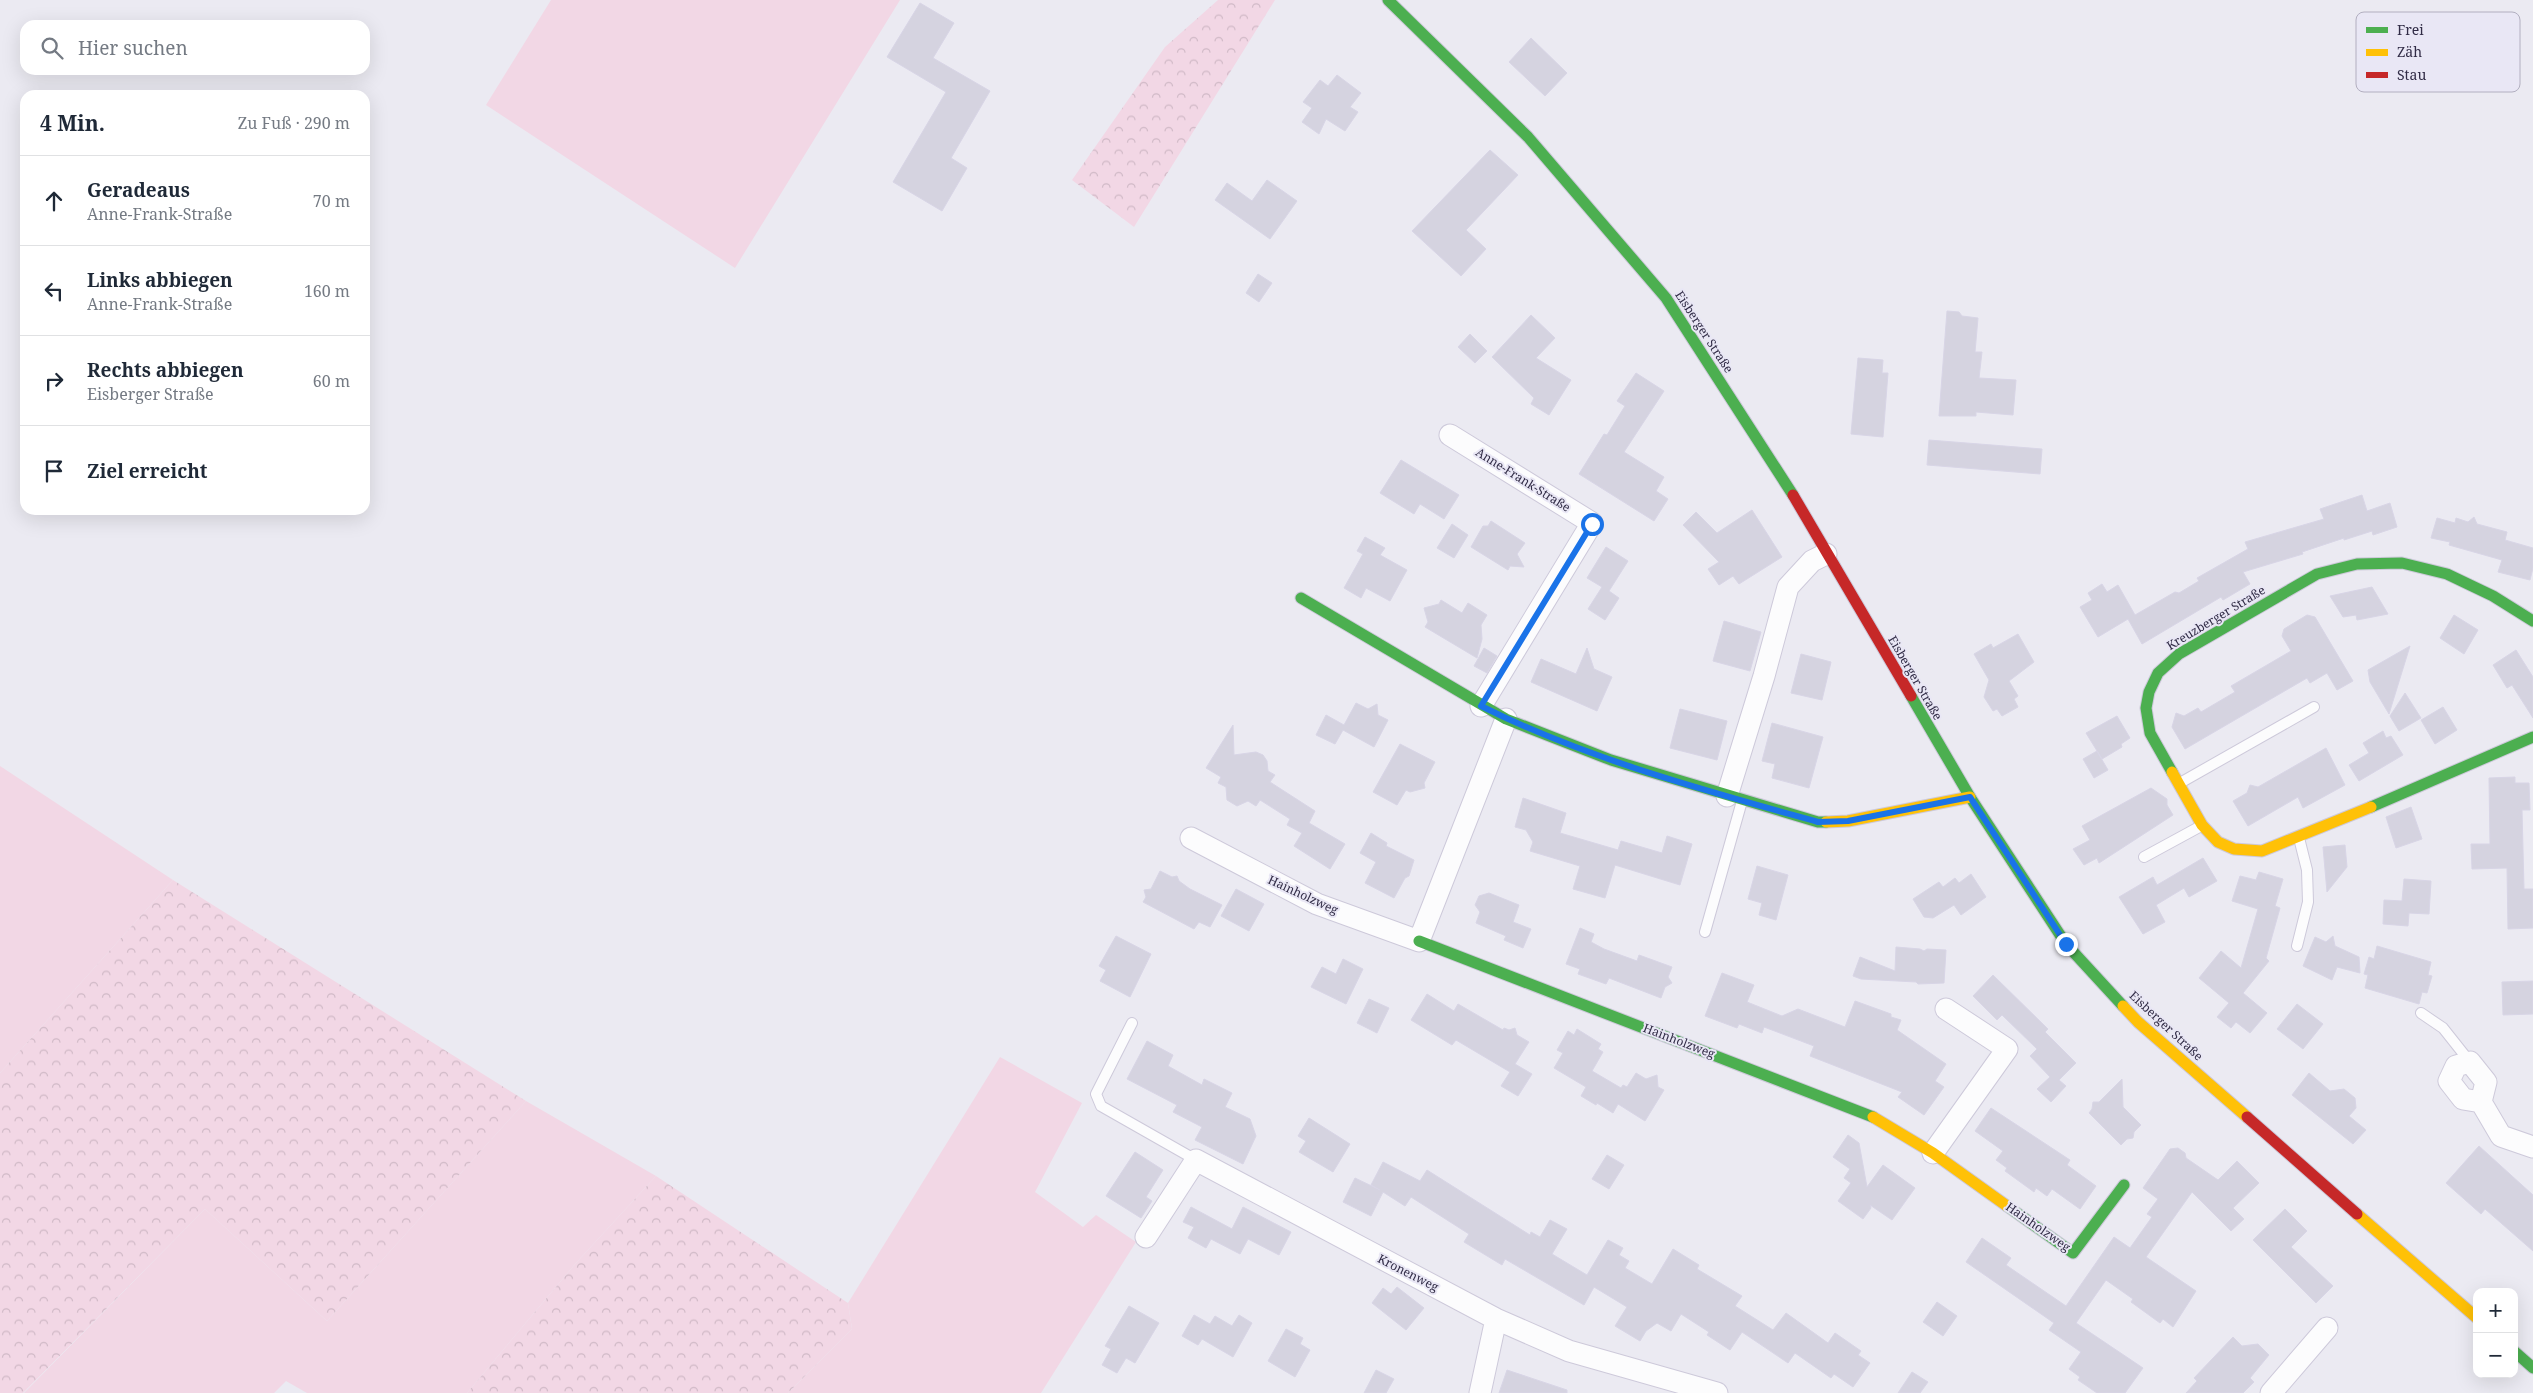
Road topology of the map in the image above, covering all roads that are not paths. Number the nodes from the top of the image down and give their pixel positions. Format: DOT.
graph roads {
  1 [pos="1388,0"];
  2 [pos="1450,435"];
  3 [pos="1826,554"];
  4 [pos="1301,598"];
  5 [pos="2533,621"];
  6 [pos="1481,706"];
  7 [pos="2314,707"];
  8 [pos="1506,719"];
  9 [pos="2533,737"];
  10 [pos="2179,784"];
  11 [pos="1970,797"];
  12 [pos="1734,798"];
  13 [pos="2202,825"];
  14 [pos="1191,838"];
  15 [pos="2298,838"];
  16 [pos="2144,857"];
  17 [pos="1705,932"];
  18 [pos="1419,942"];
  19 [pos="2297,946"];
  20 [pos="1946,1010"];
  21 [pos="2421,1013"];
  22 [pos="1132,1023"];
  23 [pos="2470,1062"];
  24 [pos="2481,1102"];
  25 [pos="2533,1147"];
  26 [pos="1933,1153"];
  27 [pos="1196,1160"];
  28 [pos="2124,1185"];
  29 [pos="1146,1237"];
  30 [pos="2473,1315"];
  31 [pos="1496,1319"];
  32 [pos="2326,1328"];
  33 [pos="2518,1355"];
  34 [pos="2533,1368"];
  35 [pos="1686,1389"];
  36 [pos="1480,1393"];
  37 [pos="1717,1393"];
  38 [pos="2271,1393"];
  1 -- 3 [label="street, Eisberger Straße"];
  2 -- 6 [label="street, Anne-Frank-Straße"];
  3 -- 11 [label="street, Eisberger Straße"];
  3 -- 12 [label="street"];
  4 -- 6 [label="street"];
  5 -- 10 [label="street, Kreuzberger Straße"];
  6 -- 8 [label="street"];
  7 -- 10 [label="lane"];
  8 -- 12 [label="street"];
  8 -- 18 [label="street"];
  9 -- 15 [label="street, Kreuzberger Straße"];
  10 -- 13 [label="street, Kreuzberger Straße"];
  11 -- 12 [label="street"];
  11 -- 30 [label="street, Eisberger Straße"];
  12 -- 17 [label="lane"];
  13 -- 15 [label="street, Kreuzberger Straße"];
  13 -- 16 [label="lane"];
  14 -- 18 [label="street, Hainholzweg"];
  15 -- 19 [label="lane"];
  18 -- 26 [label="street, Hainholzweg"];
  20 -- 26 [label="street"];
  21 -- 23 [label="lane"];
  22 -- 27 [label="lane"];
  23 -- 24 [label="street"];
  23 -- 24 [label="street"];
  24 -- 25 [label="street"];
  26 -- 28 [label="street, Hainholzweg"];
  27 -- 29 [label="street"];
  27 -- 31 [label="street, Kronenweg"];
  31 -- 35 [label="street, Kronenweg"];
  31 -- 36 [label="street"];
  32 -- 38 [label="street"];
  33 -- 34 [label="street"];
  35 -- 37 [label="street, Kronenweg"];
}
